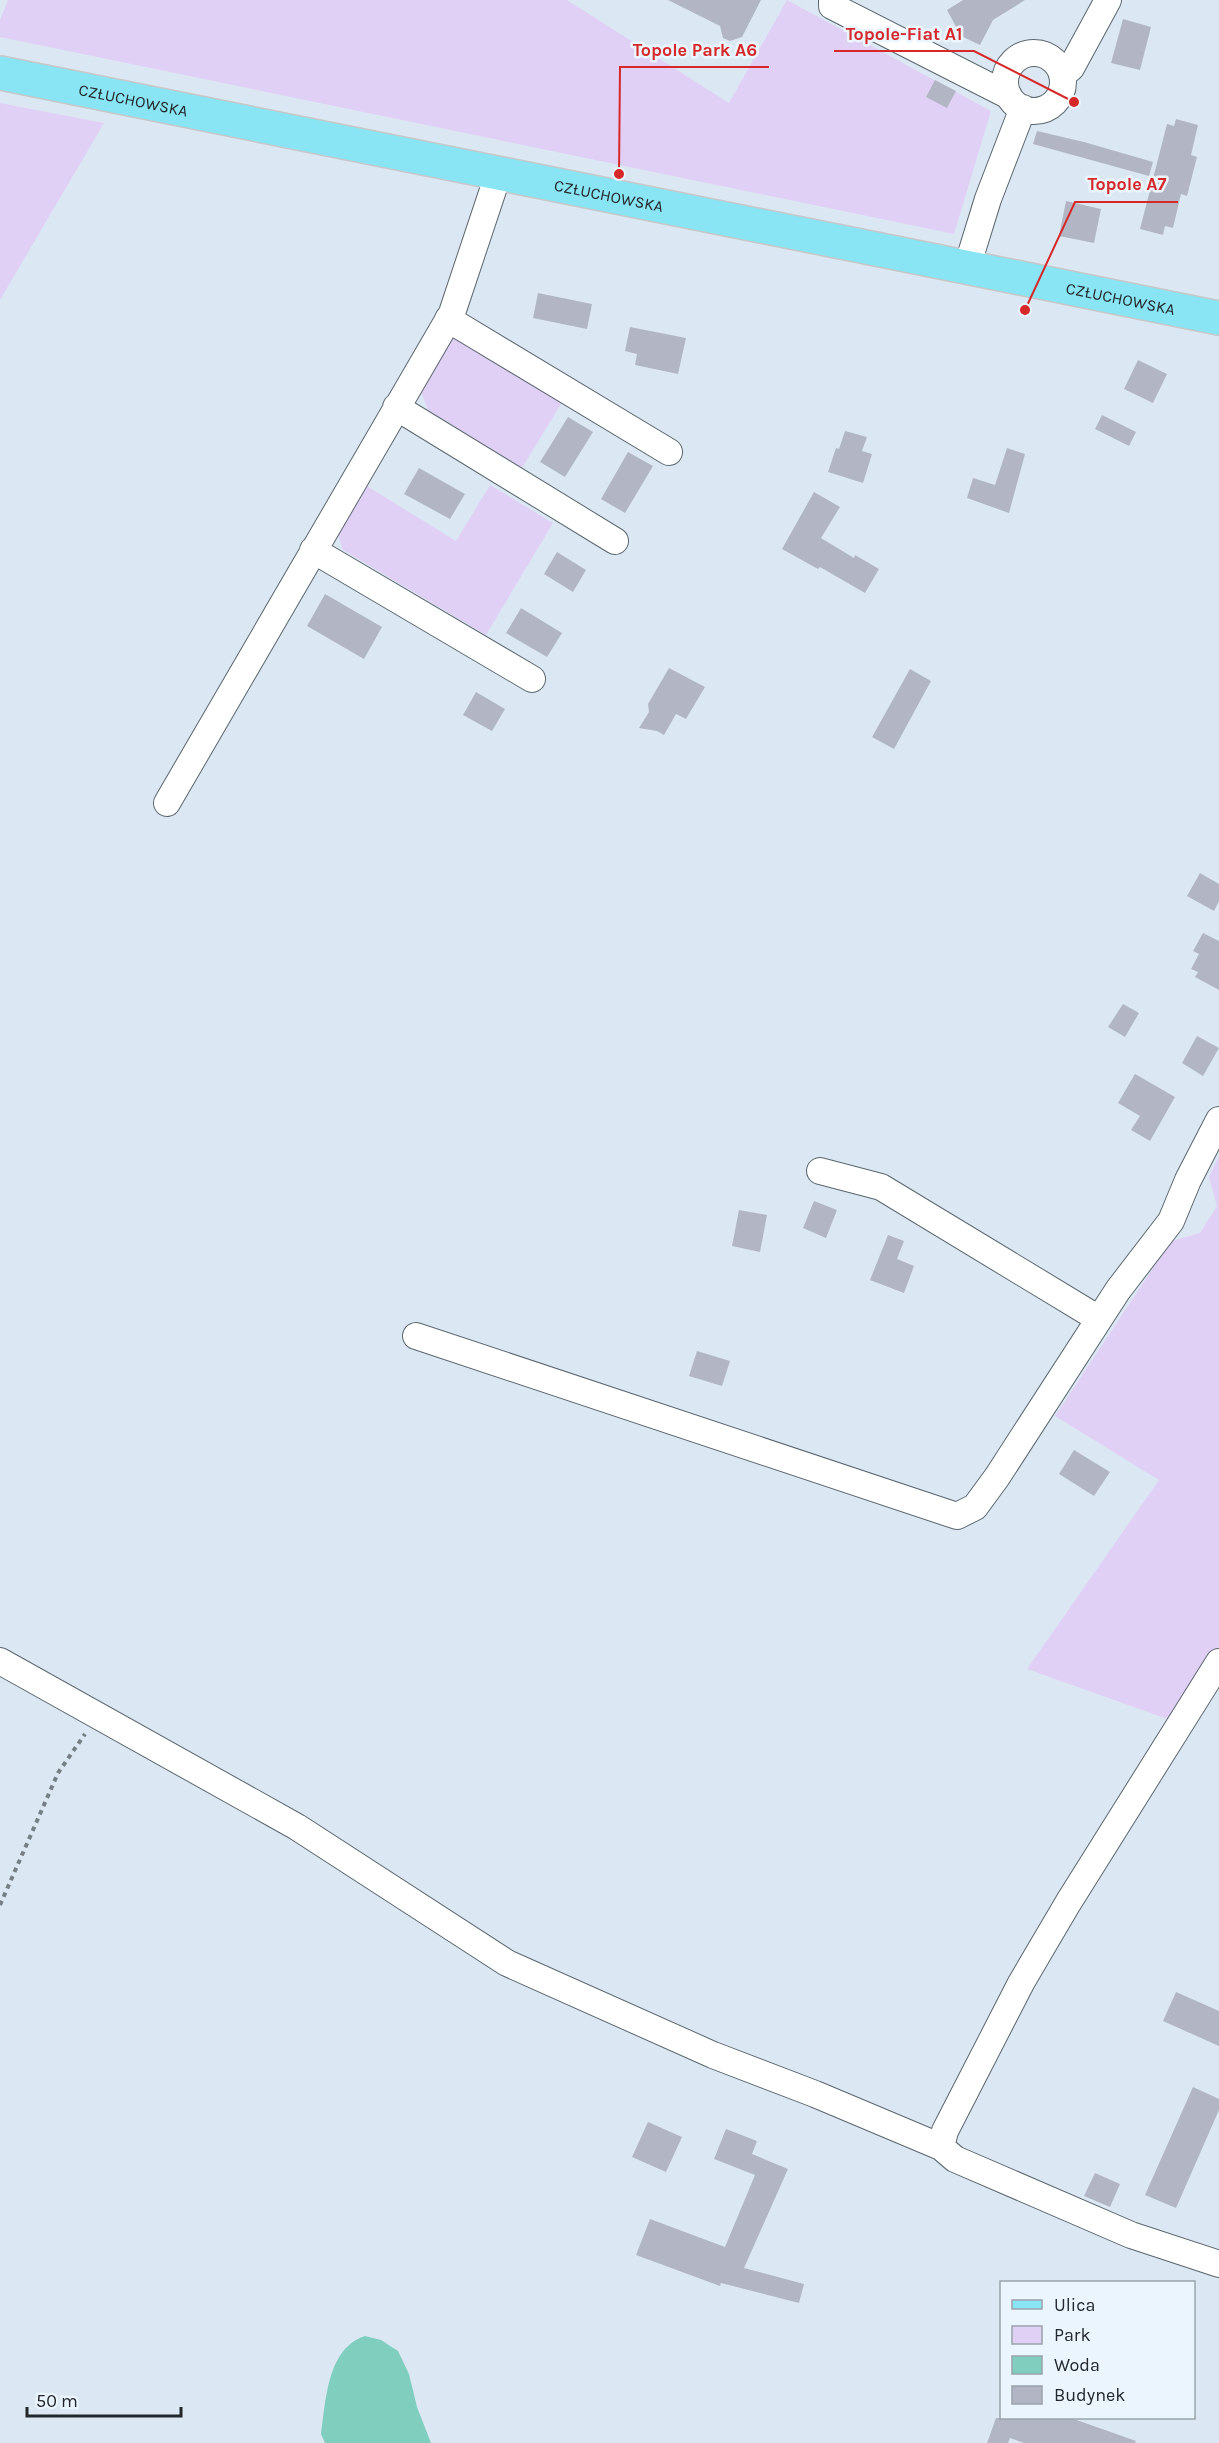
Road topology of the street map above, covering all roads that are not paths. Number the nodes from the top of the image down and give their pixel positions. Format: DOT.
graph roads {
  1 [pos="832,0"];
  2 [pos="1108,0"];
  3 [pos="0,73"];
  4 [pos="1062,75"];
  5 [pos="1016,102"];
  6 [pos="498,175"];
  7 [pos="966,267"];
  8 [pos="1219,318"];
  9 [pos="448,320"];
  10 [pos="396,407"];
  11 [pos="669,452"];
  12 [pos="615,541"];
  13 [pos="313,550"];
  14 [pos="532,679"];
  15 [pos="167,803"];
  16 [pos="1219,1120"];
  17 [pos="820,1171"];
  18 [pos="1099,1318"];
  19 [pos="416,1336"];
  20 [pos="0,1661"];
  21 [pos="1219,1662"];
  22 [pos="942,2147"];
  23 [pos="1219,2264"];
  1 -- 5 [label="street"];
  2 -- 4 [label="street"];
  3 -- 6 [label="main road, CZŁUCHOWSKA"];
  4 -- 5 [label="street"];
  4 -- 5 [label="street"];
  5 -- 7 [label="street"];
  6 -- 7 [label="main road, CZŁUCHOWSKA"];
  6 -- 9 [label="street"];
  7 -- 8 [label="main road, CZŁUCHOWSKA"];
  9 -- 10 [label="street"];
  9 -- 11 [label="street"];
  10 -- 12 [label="street"];
  10 -- 13 [label="street"];
  13 -- 14 [label="street"];
  13 -- 15 [label="street"];
  16 -- 18 [label="street"];
  17 -- 18 [label="street"];
  18 -- 19 [label="street"];
  20 -- 22 [label="street"];
  21 -- 22 [label="street"];
  22 -- 23 [label="street"];
}
